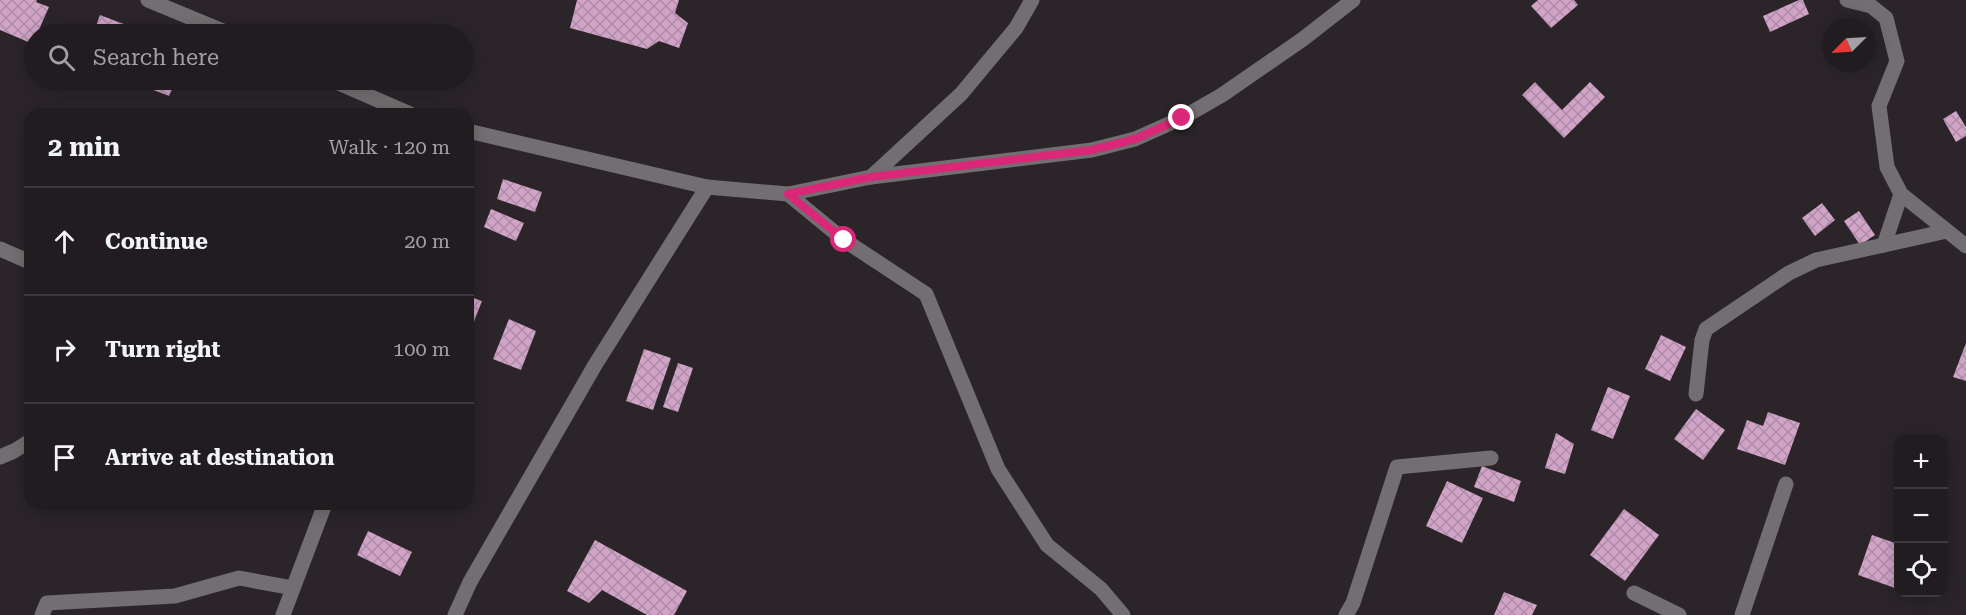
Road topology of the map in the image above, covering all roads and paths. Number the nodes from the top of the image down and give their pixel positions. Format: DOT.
graph roads {
  1 [pos="150,0"];
  2 [pos="1032,0"];
  3 [pos="1353,0"];
  4 [pos="1847,0"];
  5 [pos="206,24"];
  6 [pos="355,90"];
  7 [pos="396,108"];
  8 [pos="474,132"];
  9 [pos="871,177"];
  10 [pos="707,187"];
  11 [pos="788,194"];
  12 [pos="1901,194"];
  13 [pos="1947,231"];
  14 [pos="1884,245"];
  15 [pos="1966,246"];
  16 [pos="0,249"];
  17 [pos="24,259"];
  18 [pos="1696,394"];
  19 [pos="24,445"];
  20 [pos="0,457"];
  21 [pos="1491,458"];
  22 [pos="1786,484"];
  23 [pos="323,510"];
  24 [pos="293,588"];
  25 [pos="1634,593"];
  26 [pos="42,615"];
  27 [pos="283,615"];
  28 [pos="455,615"];
  29 [pos="1123,615"];
  30 [pos="1347,615"];
  31 [pos="1679,615"];
  32 [pos="1742,615"];
  1 -- 5 [label="street"];
  2 -- 9 [label="street"];
  3 -- 9 [label="street"];
  4 -- 12 [label="street"];
  6 -- 7 [label="street"];
  8 -- 10 [label="street"];
  9 -- 11 [label="street"];
  10 -- 11 [label="street"];
  10 -- 28 [label="street"];
  11 -- 29 [label="street"];
  12 -- 13 [label="street"];
  12 -- 14 [label="street"];
  13 -- 14 [label="street"];
  13 -- 15 [label="street"];
  14 -- 18 [label="street"];
  16 -- 17 [label="street"];
  19 -- 20 [label="street"];
  21 -- 30 [label="street"];
  22 -- 32 [label="street"];
  23 -- 24 [label="street"];
  24 -- 26 [label="street"];
  24 -- 27 [label="street"];
  25 -- 31 [label="street"];
}
